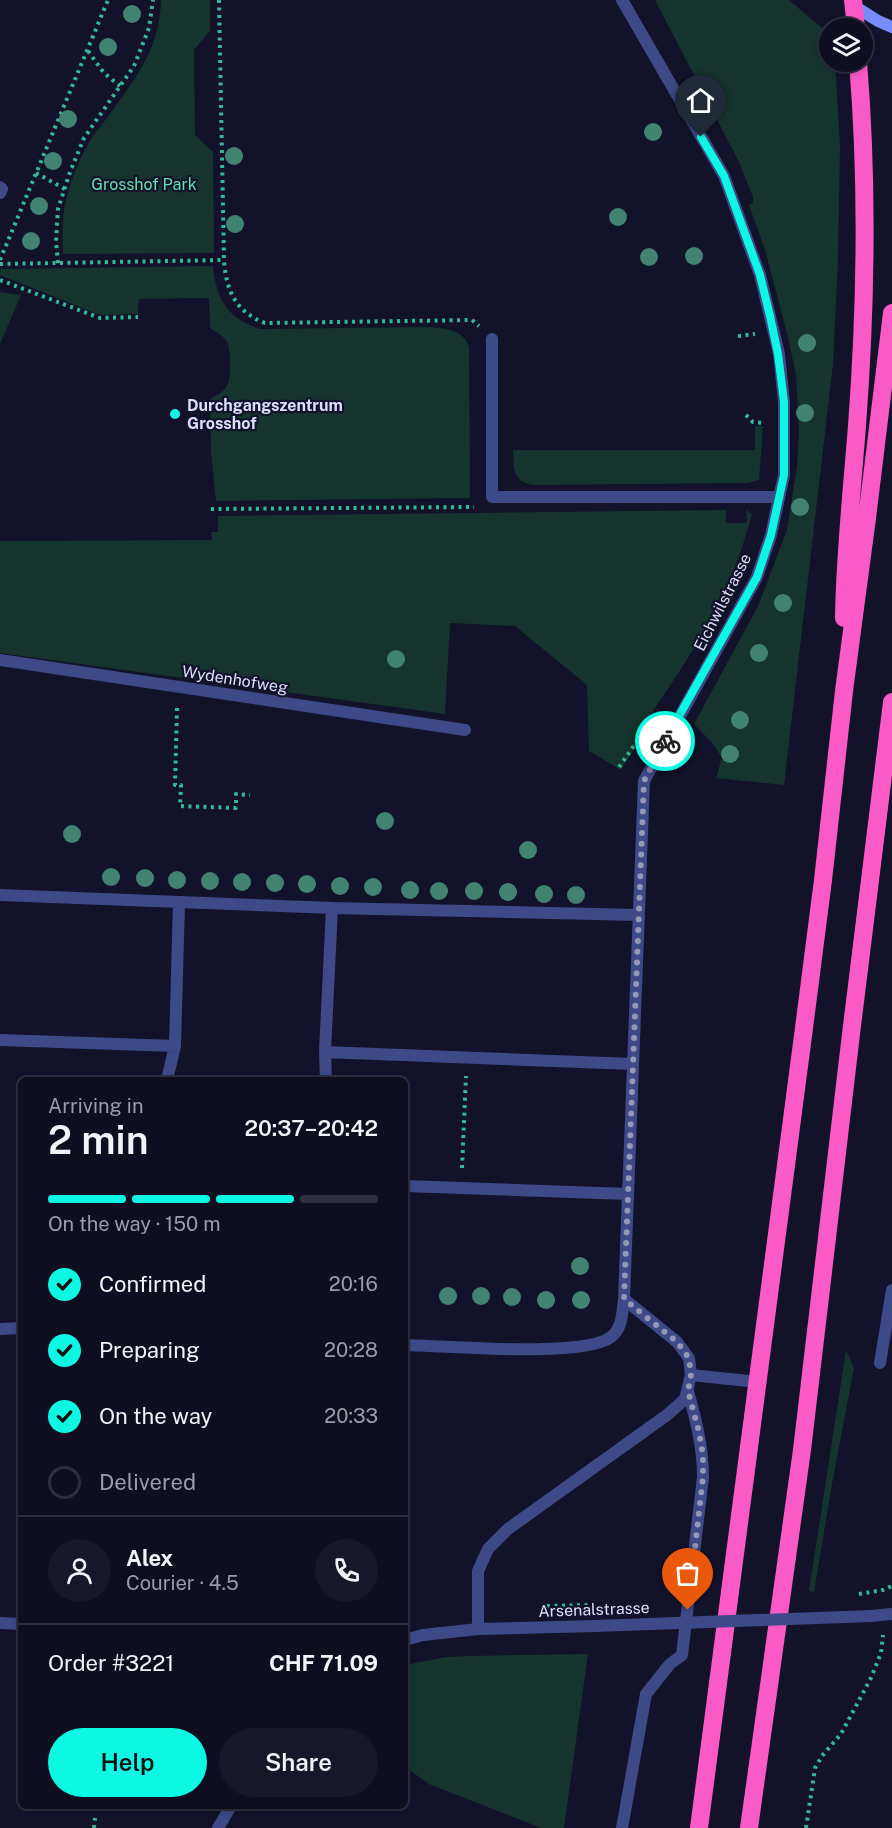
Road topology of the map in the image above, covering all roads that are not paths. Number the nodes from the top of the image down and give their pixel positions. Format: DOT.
graph roads {
  1 [pos="622,0"];
  2 [pos="844,0"];
  3 [pos="853,0"];
  4 [pos="855,18"];
  5 [pos="892,27"];
  6 [pos="859,72"];
  7 [pos="0,187"];
  8 [pos="0,192"];
  9 [pos="892,313"];
  10 [pos="492,339"];
  11 [pos="779,497"];
  12 [pos="0,660"];
  13 [pos="843,691"];
  14 [pos="892,702"];
  15 [pos="465,730"];
  16 [pos="890,735"];
  17 [pos="0,895"];
  18 [pos="178,902"];
  19 [pos="332,908"];
  20 [pos="638,915"];
  21 [pos="0,1040"];
  22 [pos="175,1046"];
  23 [pos="325,1052"];
  24 [pos="632,1064"];
  25 [pos="168,1077"];
  26 [pos="326,1077"];
  27 [pos="408,1186"];
  28 [pos="628,1194"];
  29 [pos="892,1290"];
  30 [pos="624,1299"];
  31 [pos="18,1328"];
  32 [pos="0,1329"];
  33 [pos="408,1345"];
  34 [pos="880,1363"];
  35 [pos="691,1375"];
  36 [pos="758,1382"];
  37 [pos="688,1391"];
  38 [pos="892,1614"];
  39 [pos="0,1623"];
  40 [pos="18,1624"];
  41 [pos="478,1629"];
  42 [pos="408,1639"];
  43 [pos="229,1809"];
  44 [pos="218,1828"];
  45 [pos="622,1828"];
  46 [pos="699,1828"];
  47 [pos="749,1828"];
  1 -- 11 [label="street, Eichwilstrasse"];
  2 -- 5 [label="main road"];
  3 -- 4 [label="highway, bridge"];
  6 -- 13 [label="highway"];
  7 -- 8 [label="street"];
  9 -- 13 [label="highway"];
  10 -- 11 [label="street"];
  11 -- 20 [label="street, Eichwilstrasse"];
  12 -- 15 [label="street, Wydenhofweg"];
  13 -- 36 [label="highway"];
  14 -- 16 [label="highway"];
  16 -- 47 [label="highway"];
  17 -- 18 [label="street"];
  18 -- 19 [label="street"];
  18 -- 22 [label="street"];
  19 -- 20 [label="street"];
  19 -- 23 [label="street"];
  20 -- 24 [label="street, Eichwilstrasse"];
  21 -- 22 [label="street"];
  22 -- 25 [label="street"];
  23 -- 24 [label="street"];
  23 -- 26 [label="street"];
  24 -- 28 [label="street, Eichwilstrasse"];
  27 -- 28 [label="street"];
  28 -- 30 [label="street, Eichwilstrasse"];
  29 -- 34 [label="street"];
  30 -- 33 [label="street, Eichwilstrasse"];
  30 -- 35 [label="street"];
  31 -- 32 [label="street"];
  35 -- 36 [label="street"];
  35 -- 37 [label="street"];
  36 -- 46 [label="highway"];
  37 -- 41 [label="street"];
  37 -- 45 [label="street"];
  38 -- 41 [label="street, Arsenalstrasse, bridge"];
  39 -- 40 [label="street"];
  41 -- 42 [label="street, Arsenalstrasse"];
  43 -- 44 [label="street"];
}
